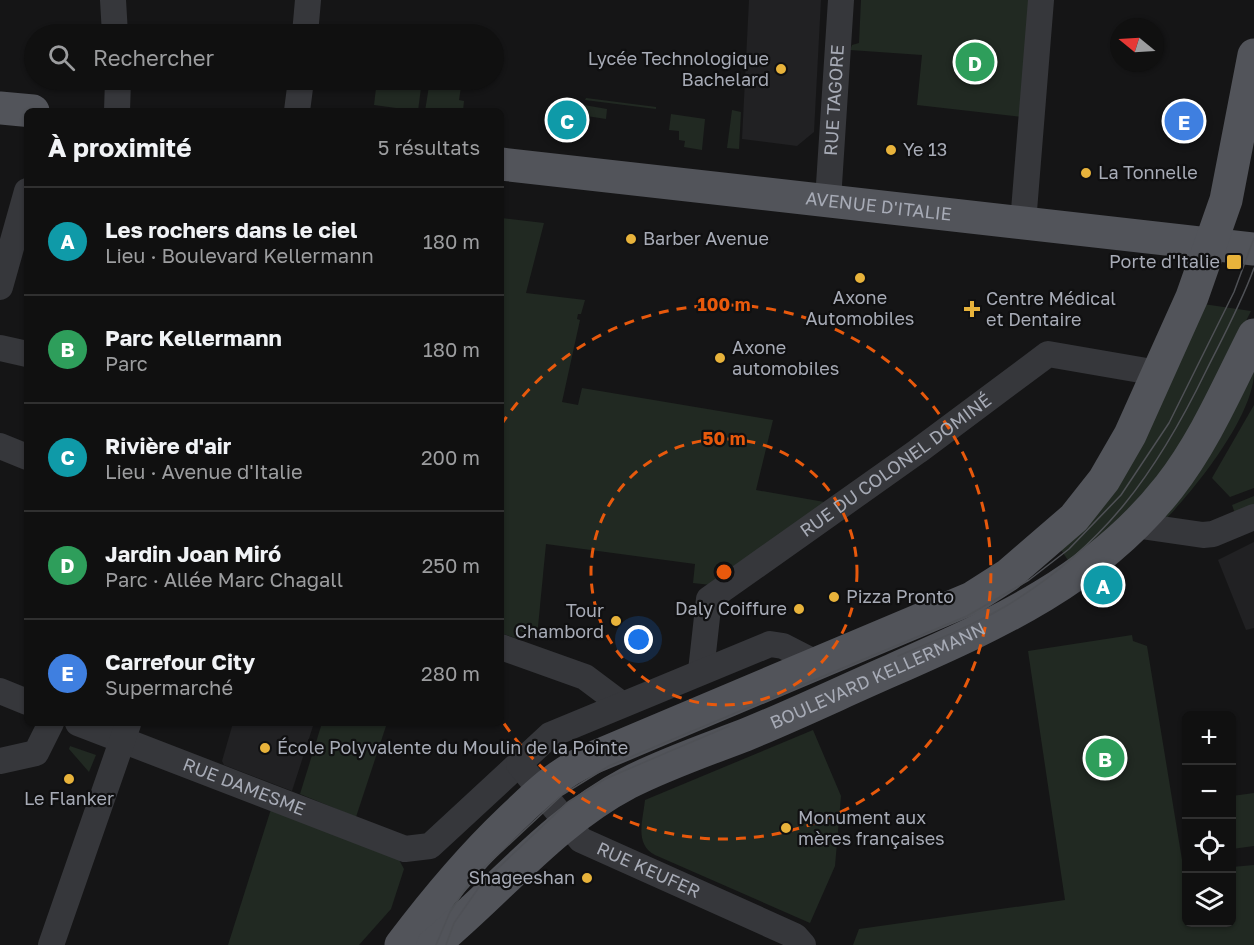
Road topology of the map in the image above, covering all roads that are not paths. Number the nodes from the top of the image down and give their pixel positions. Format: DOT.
graph roads {
  1 [pos="113,0"];
  2 [pos="308,0"];
  3 [pos="840,0"];
  4 [pos="1041,0"];
  5 [pos="114,24"];
  6 [pos="306,24"];
  7 [pos="1254,55"];
  8 [pos="118,90"];
  9 [pos="300,90"];
  10 [pos="0,108"];
  11 [pos="117,108"];
  12 [pos="297,108"];
  13 [pos="24,110"];
  14 [pos="504,164"];
  15 [pos="828,200"];
  16 [pos="24,202"];
  17 [pos="1023,223"];
  18 [pos="1211,244"];
  19 [pos="1254,249"];
  20 [pos="0,287"];
  21 [pos="1254,334"];
  22 [pos="0,348"];
  23 [pos="24,353"];
  24 [pos="1158,373"];
  25 [pos="0,446"];
  26 [pos="24,456"];
  27 [pos="1254,517"];
  28 [pos="1134,525"];
  29 [pos="504,648"];
  30 [pos="818,664"];
  31 [pos="701,671"];
  32 [pos="0,691"];
  33 [pos="24,701"];
  34 [pos="621,704"];
  35 [pos="50,726"];
  36 [pos="96,726"];
  37 [pos="125,731"];
  38 [pos="0,761"];
  39 [pos="519,764"];
  40 [pos="540,791"];
  41 [pos="566,823"];
  42 [pos="411,850"];
  43 [pos="433,903"];
  44 [pos="447,940"];
  45 [pos="51,945"];
  46 [pos="401,945"];
  47 [pos="803,945"];
  1 -- 5 [label="street"];
  2 -- 6 [label="street"];
  3 -- 15 [label="street, RUE TAGORE"];
  4 -- 17 [label="street"];
  7 -- 18 [label="main road, BOULEVARD KELLERMANN"];
  8 -- 11 [label="street"];
  9 -- 12 [label="street"];
  10 -- 13 [label="main road"];
  14 -- 15 [label="main road, AVENUE D'ITALIE"];
  15 -- 17 [label="main road, AVENUE D'ITALIE"];
  16 -- 20 [label="street"];
  17 -- 18 [label="main road, AVENUE D'ITALIE"];
  18 -- 19 [label="main road, AVENUE D'ITALIE"];
  18 -- 24 [label="main road, BOULEVARD KELLERMANN"];
  21 -- 28 [label="main road, BOULEVARD KELLERMANN"];
  22 -- 23 [label="street"];
  24 -- 30 [label="main road, BOULEVARD KELLERMANN"];
  24 -- 31 [label="street, RUE DU COLONEL DOMINÉ"];
  25 -- 26 [label="street"];
  27 -- 28 [label="street"];
  28 -- 41 [label="main road, BOULEVARD KELLERMANN"];
  29 -- 34 [label="street"];
  30 -- 31 [label="street, BOULEVARD KELLERMANN"];
  30 -- 40 [label="main road, BOULEVARD KELLERMANN"];
  31 -- 34 [label="street, BOULEVARD KELLERMANN"];
  32 -- 33 [label="street"];
  34 -- 39 [label="street, BOULEVARD KELLERMANN"];
  35 -- 38 [label="street"];
  36 -- 37 [label="street, RUE DAMESME"];
  37 -- 42 [label="street, RUE DAMESME"];
  37 -- 45 [label="street"];
  39 -- 40 [label="street, RUE KEUFER"];
  39 -- 42 [label="street, BOULEVARD KELLERMANN"];
  40 -- 41 [label="street, RUE KEUFER"];
  40 -- 43 [label="main road, BOULEVARD KELLERMANN"];
  41 -- 44 [label="main road, BOULEVARD KELLERMANN"];
  41 -- 47 [label="street, RUE KEUFER"];
  43 -- 44 [label="street"];
  43 -- 46 [label="main road, BOULEVARD KELLERMANN"];
}
